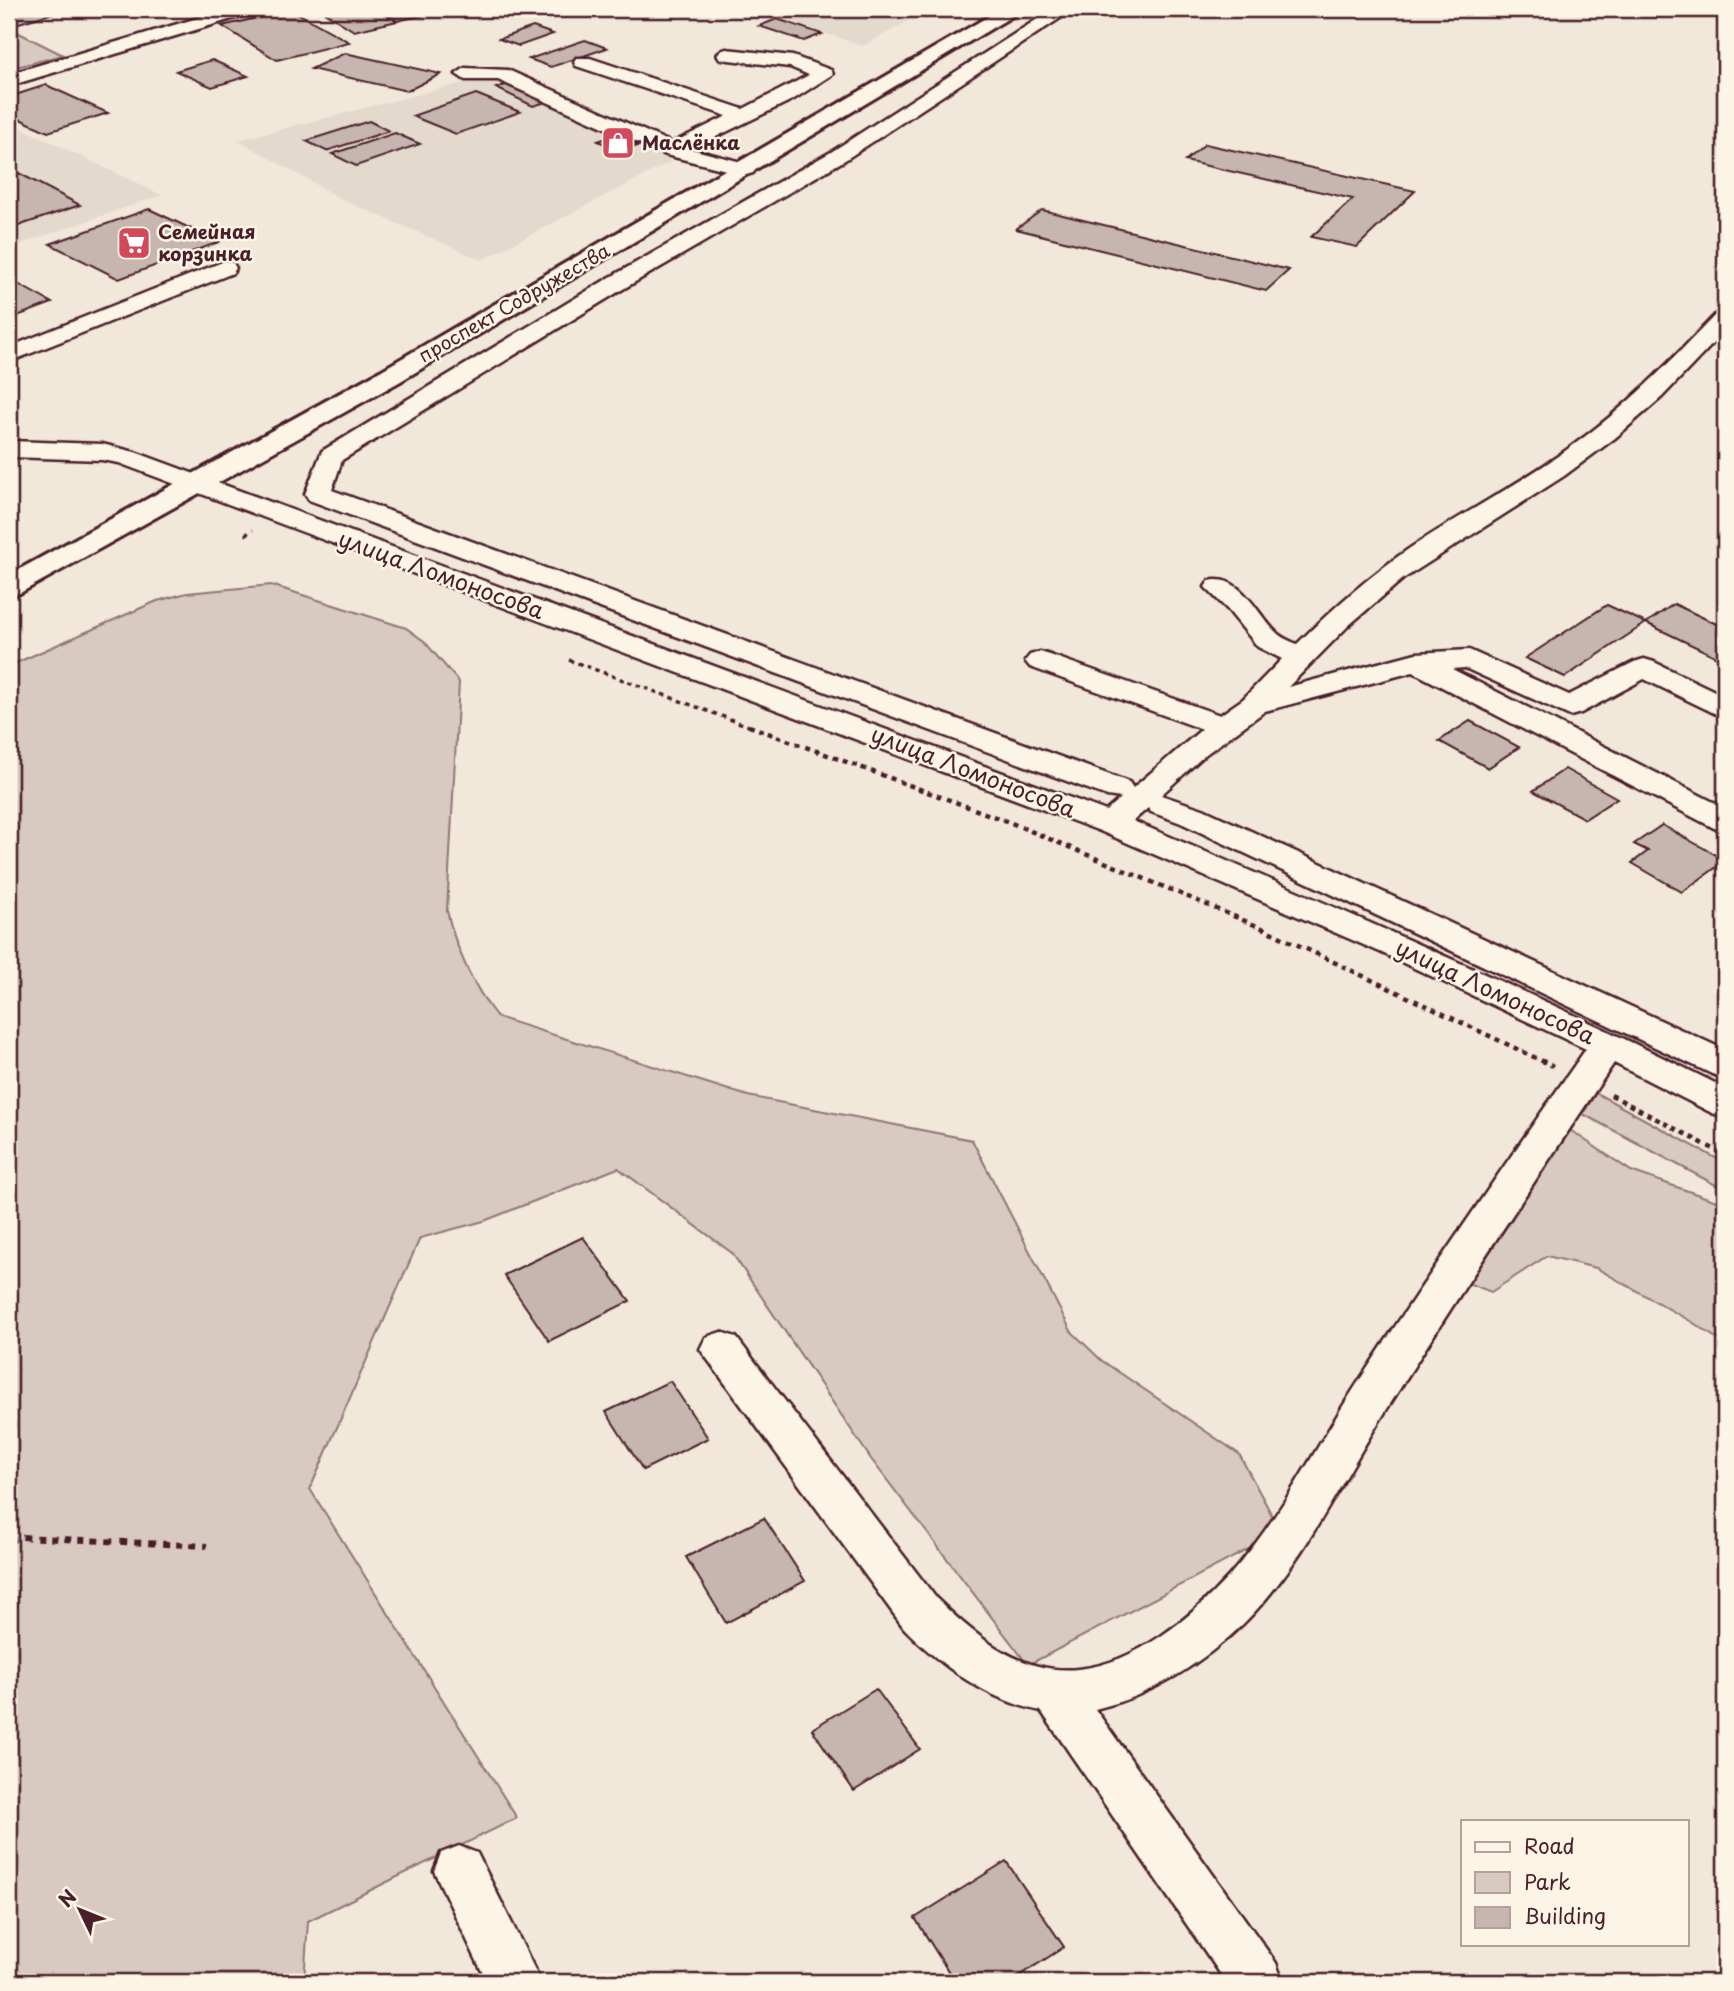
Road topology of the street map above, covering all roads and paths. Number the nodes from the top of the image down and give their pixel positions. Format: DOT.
graph roads {
  1 [pos="246,9"];
  2 [pos="1014,9"];
  3 [pos="1065,9"];
  4 [pos="726,55"];
  5 [pos="583,62"];
  6 [pos="465,74"];
  7 [pos="9,80"];
  8 [pos="741,115"];
  9 [pos="673,151"];
  10 [pos="746,169"];
  11 [pos="225,268"];
  12 [pos="1725,318"];
  13 [pos="9,355"];
  14 [pos="9,449"];
  15 [pos="202,484"];
  16 [pos="9,587"];
  17 [pos="1219,587"];
  18 [pos="1300,657"];
  19 [pos="569,660"];
  20 [pos="1040,661"];
  21 [pos="1416,662"];
  22 [pos="1254,705"];
  23 [pos="1725,707"];
  24 [pos="1222,726"];
  25 [pos="1118,789"];
  26 [pos="1162,804"];
  27 [pos="1725,821"];
  28 [pos="1111,824"];
  29 [pos="1608,1045"];
  30 [pos="1725,1065"];
  31 [pos="1583,1081"];
  32 [pos="1725,1104"];
  33 [pos="1725,1155"];
  34 [pos="721,1349"];
  35 [pos="9,1541"];
  36 [pos="207,1546"];
  37 [pos="1055,1692"];
  38 [pos="459,1871"];
  39 [pos="515,1982"];
  40 [pos="1257,1982"];
  1 -- 7 [label="street"];
  2 -- 10 [label="main road, проспект Содружества"];
  3 -- 25 [label="street"];
  4 -- 8 [label="street"];
  5 -- 8 [label="street"];
  6 -- 9 [label="street"];
  8 -- 9 [label="street"];
  9 -- 10 [label="street"];
  10 -- 15 [label="main road, проспект Содружества"];
  11 -- 13 [label="street"];
  12 -- 18 [label="street"];
  14 -- 15 [label="street, улица Ломоносова"];
  15 -- 16 [label="main road, проспект Содружества"];
  15 -- 28 [label="street, улица Ломоносова"];
  17 -- 18 [label="street"];
  18 -- 22 [label="street"];
  19 -- 31 [label="path"];
  20 -- 24 [label="street"];
  21 -- 22 [label="street"];
  21 -- 23 [label="street"];
  21 -- 27 [label="street"];
  22 -- 24 [label="street"];
  24 -- 28 [label="street"];
  26 -- 30 [label="street"];
  28 -- 29 [label="street, улица Ломоносова"];
  29 -- 31 [label="street"];
  29 -- 32 [label="street, улица Ломоносова"];
  31 -- 33 [label="path"];
  31 -- 37 [label="street"];
  34 -- 37 [label="street"];
  35 -- 36 [label="path"];
  37 -- 40 [label="street"];
  38 -- 39 [label="street"];
}
